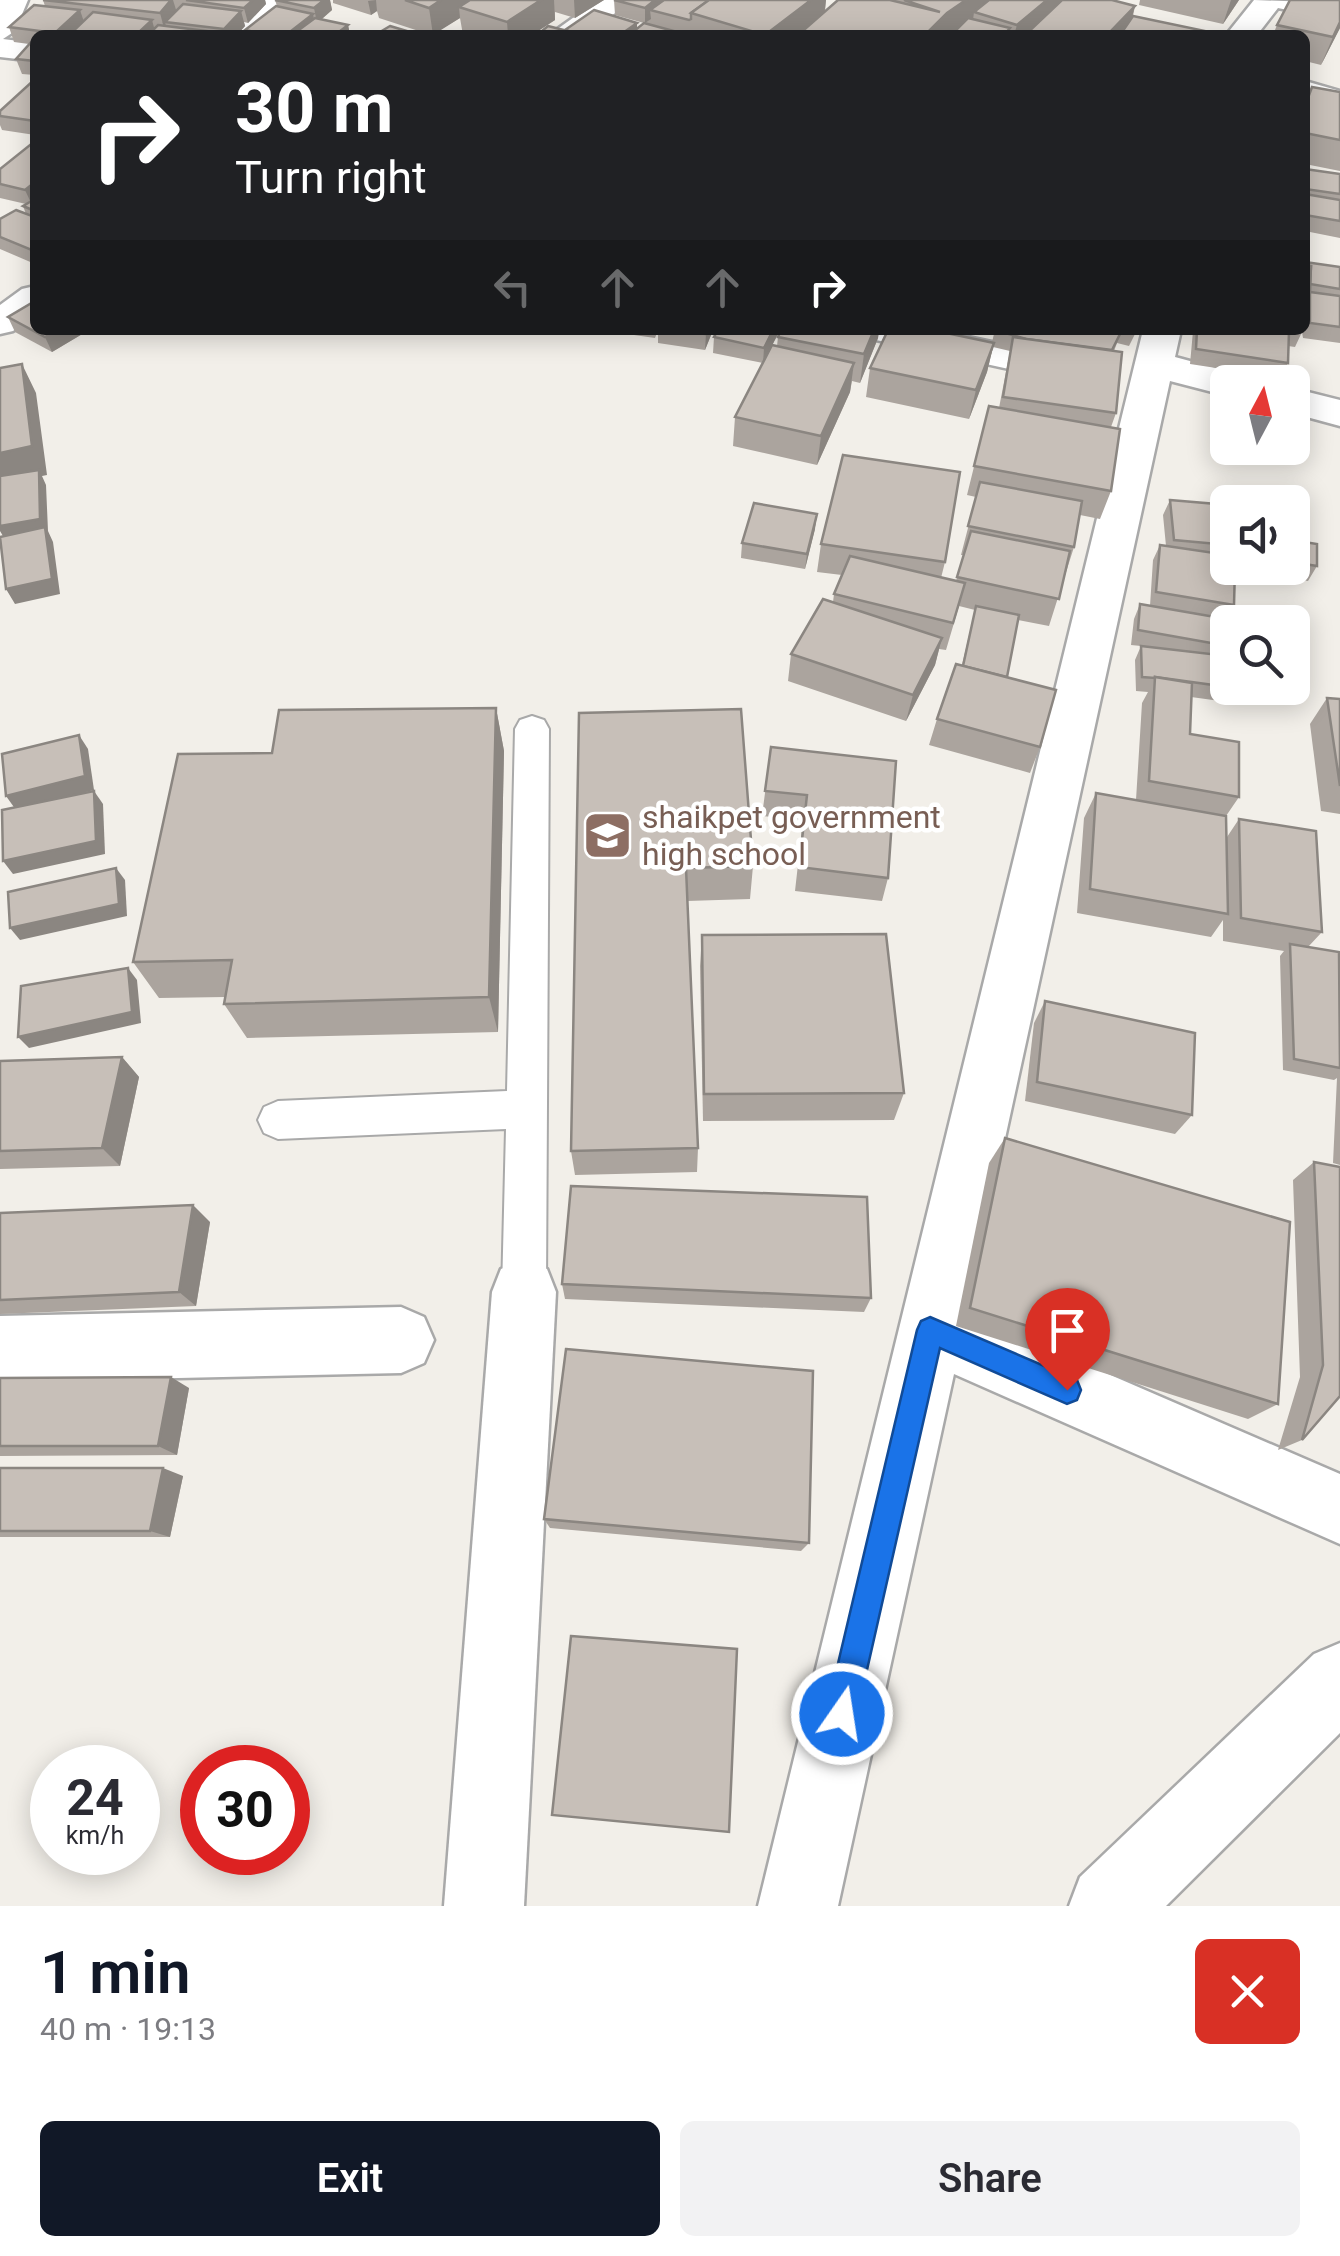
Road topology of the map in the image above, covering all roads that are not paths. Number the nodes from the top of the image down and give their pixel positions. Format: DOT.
graph roads {
  1 [pos="12,0"];
  2 [pos="282,0"];
  3 [pos="1269,0"];
  4 [pos="1281,0"];
  5 [pos="1340,12"];
  6 [pos="612,14"];
  7 [pos="247,30"];
  8 [pos="575,30"];
  9 [pos="1245,30"];
  10 [pos="0,31"];
  11 [pos="0,48"];
  12 [pos="30,51"];
  13 [pos="1310,93"];
  14 [pos="1340,101"];
  15 [pos="30,300"];
  16 [pos="0,323"];
  17 [pos="925,335"];
  18 [pos="1155,361"];
  19 [pos="1210,378"];
  20 [pos="1310,405"];
  21 [pos="1340,413"];
  22 [pos="532,730"];
  23 [pos="527,1109"];
  24 [pos="278,1120"];
  25 [pos="524,1292"];
  26 [pos="930,1330"];
  27 [pos="401,1340"];
  28 [pos="0,1349"];
  29 [pos="1340,1509"];
  30 [pos="1340,1680"];
  31 [pos="484,1906"];
  32 [pos="798,1906"];
  33 [pos="1109,1906"];
  1 -- 10 [label="street"];
  2 -- 7 [label="street"];
  3 -- 9 [label="street"];
  4 -- 5 [label="street"];
  6 -- 8 [label="street"];
  11 -- 12 [label="street"];
  13 -- 14 [label="street"];
  15 -- 16 [label="street"];
  17 -- 18 [label="street"];
  18 -- 19 [label="street"];
  18 -- 26 [label="street"];
  20 -- 21 [label="street"];
  22 -- 23 [label="lane"];
  23 -- 24 [label="lane"];
  23 -- 25 [label="lane"];
  25 -- 31 [label="street"];
  26 -- 29 [label="street"];
  26 -- 32 [label="street"];
  27 -- 28 [label="street"];
  30 -- 33 [label="street"];
}
